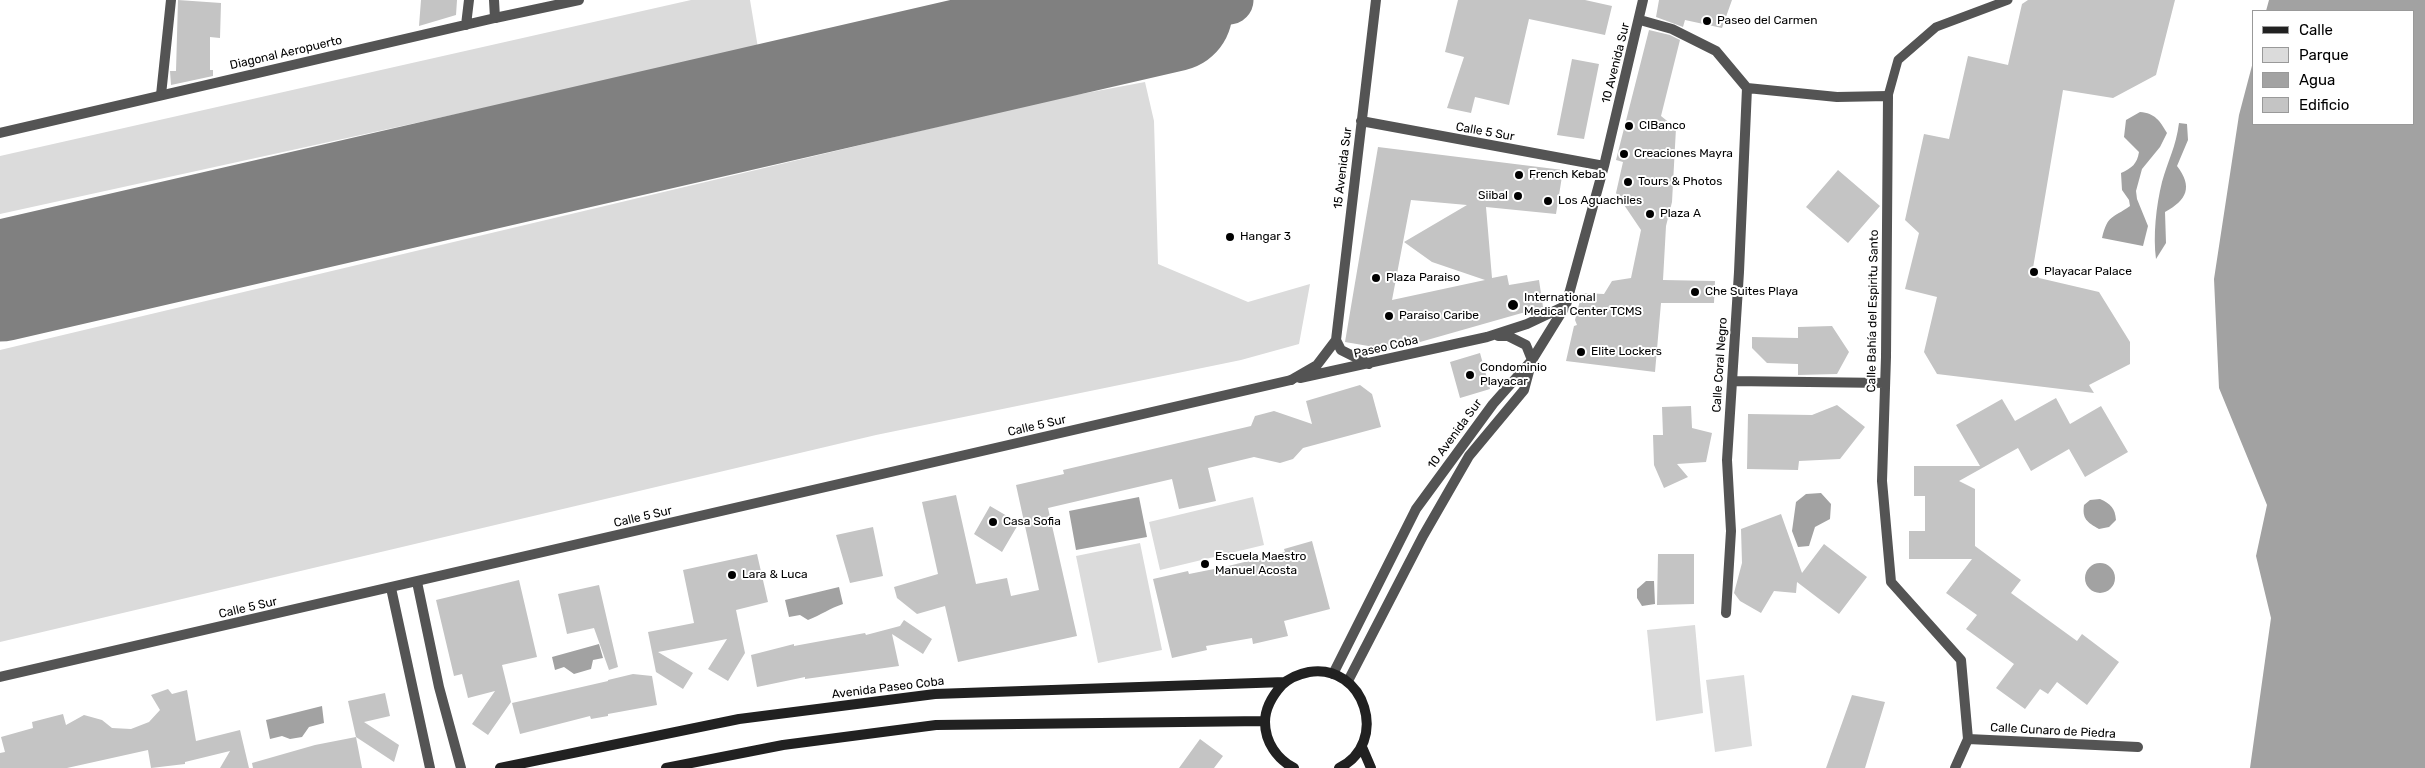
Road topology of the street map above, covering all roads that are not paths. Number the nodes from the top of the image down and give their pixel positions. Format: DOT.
graph roads {
  1 [pos="172,0"];
  2 [pos="469,0"];
  3 [pos="494,0"];
  4 [pos="578,0"];
  5 [pos="1376,0"];
  6 [pos="1643,0"];
  7 [pos="2008,0"];
  8 [pos="495,18"];
  9 [pos="1640,20"];
  10 [pos="466,25"];
  11 [pos="1746,88"];
  12 [pos="161,95"];
  13 [pos="1888,96"];
  14 [pos="1361,122"];
  15 [pos="0,133"];
  16 [pos="1604,166"];
  17 [pos="1566,305"];
  18 [pos="1487,337"];
  19 [pos="1336,340"];
  20 [pos="1532,360"];
  21 [pos="1369,364"];
  22 [pos="1291,380"];
  23 [pos="1732,381"];
  24 [pos="1885,383"];
  25 [pos="417,582"];
  26 [pos="391,588"];
  27 [pos="1726,614"];
  28 [pos="1333,674"];
  29 [pos="0,677"];
  30 [pos="1348,681"];
  31 [pos="1285,682"];
  32 [pos="1265,721"];
  33 [pos="1968,739"];
  34 [pos="1362,747"];
  35 [pos="2138,747"];
  36 [pos="534,764"];
  37 [pos="430,768"];
  38 [pos="461,768"];
  39 [pos="500,768"];
  40 [pos="666,768"];
  41 [pos="1294,768"];
  42 [pos="1339,768"];
  43 [pos="1372,768"];
  44 [pos="1955,768"];
  1 -- 12 [label="street"];
  2 -- 10 [label="street"];
  3 -- 8 [label="street"];
  4 -- 8 [label="street, Diagonal Aeropuerto"];
  5 -- 14 [label="street, 15 Avenida Sur"];
  6 -- 9 [label="street, 10 Avenida Sur"];
  7 -- 13 [label="lane"];
  8 -- 10 [label="street, Diagonal Aeropuerto"];
  9 -- 11 [label="street"];
  9 -- 16 [label="street, 10 Avenida Sur"];
  10 -- 12 [label="street, Diagonal Aeropuerto"];
  11 -- 13 [label="street"];
  11 -- 23 [label="street, Calle Coral Negro"];
  12 -- 15 [label="street, Diagonal Aeropuerto"];
  13 -- 24 [label="street, Calle Bahía del Espiritu Santo"];
  14 -- 16 [label="street, Calle 5 Sur"];
  14 -- 19 [label="street, 15 Avenida Sur"];
  16 -- 17 [label="street, 10 Avenida Sur"];
  17 -- 18 [label="street, Paseo Coba"];
  17 -- 20 [label="street, 10 Avenida Sur"];
  18 -- 20 [label="street, Paseo Coba"];
  18 -- 21 [label="street, Paseo Coba"];
  19 -- 21 [label="street"];
  19 -- 22 [label="street"];
  20 -- 28 [label="street, 10 Avenida Sur"];
  20 -- 30 [label="street, 10 Avenida Sur"];
  21 -- 22 [label="street, Paseo Coba"];
  22 -- 25 [label="street, Calle 5 Sur"];
  23 -- 24 [label="street"];
  23 -- 27 [label="street, Calle Coral Negro"];
  24 -- 33 [label="street, Calle Bahía del Espiritu Santo"];
  25 -- 26 [label="street, Calle 5 Sur"];
  25 -- 38 [label="street"];
  26 -- 29 [label="street, Calle 5 Sur"];
  26 -- 37 [label="street"];
  28 -- 30 [label="main road"];
  28 -- 31 [label="main road"];
  30 -- 34 [label="main road"];
  31 -- 32 [label="main road"];
  31 -- 36 [label="main road, Avenida Paseo Coba"];
  32 -- 40 [label="main road"];
  32 -- 41 [label="main road"];
  33 -- 35 [label="street, Calle Cunaro de Piedra"];
  33 -- 44 [label="street, Calle Bahía del Espiritu Santo"];
  34 -- 42 [label="main road"];
  34 -- 43 [label="main road"];
  36 -- 39 [label="main road, Avenida Paseo Coba"];
}
